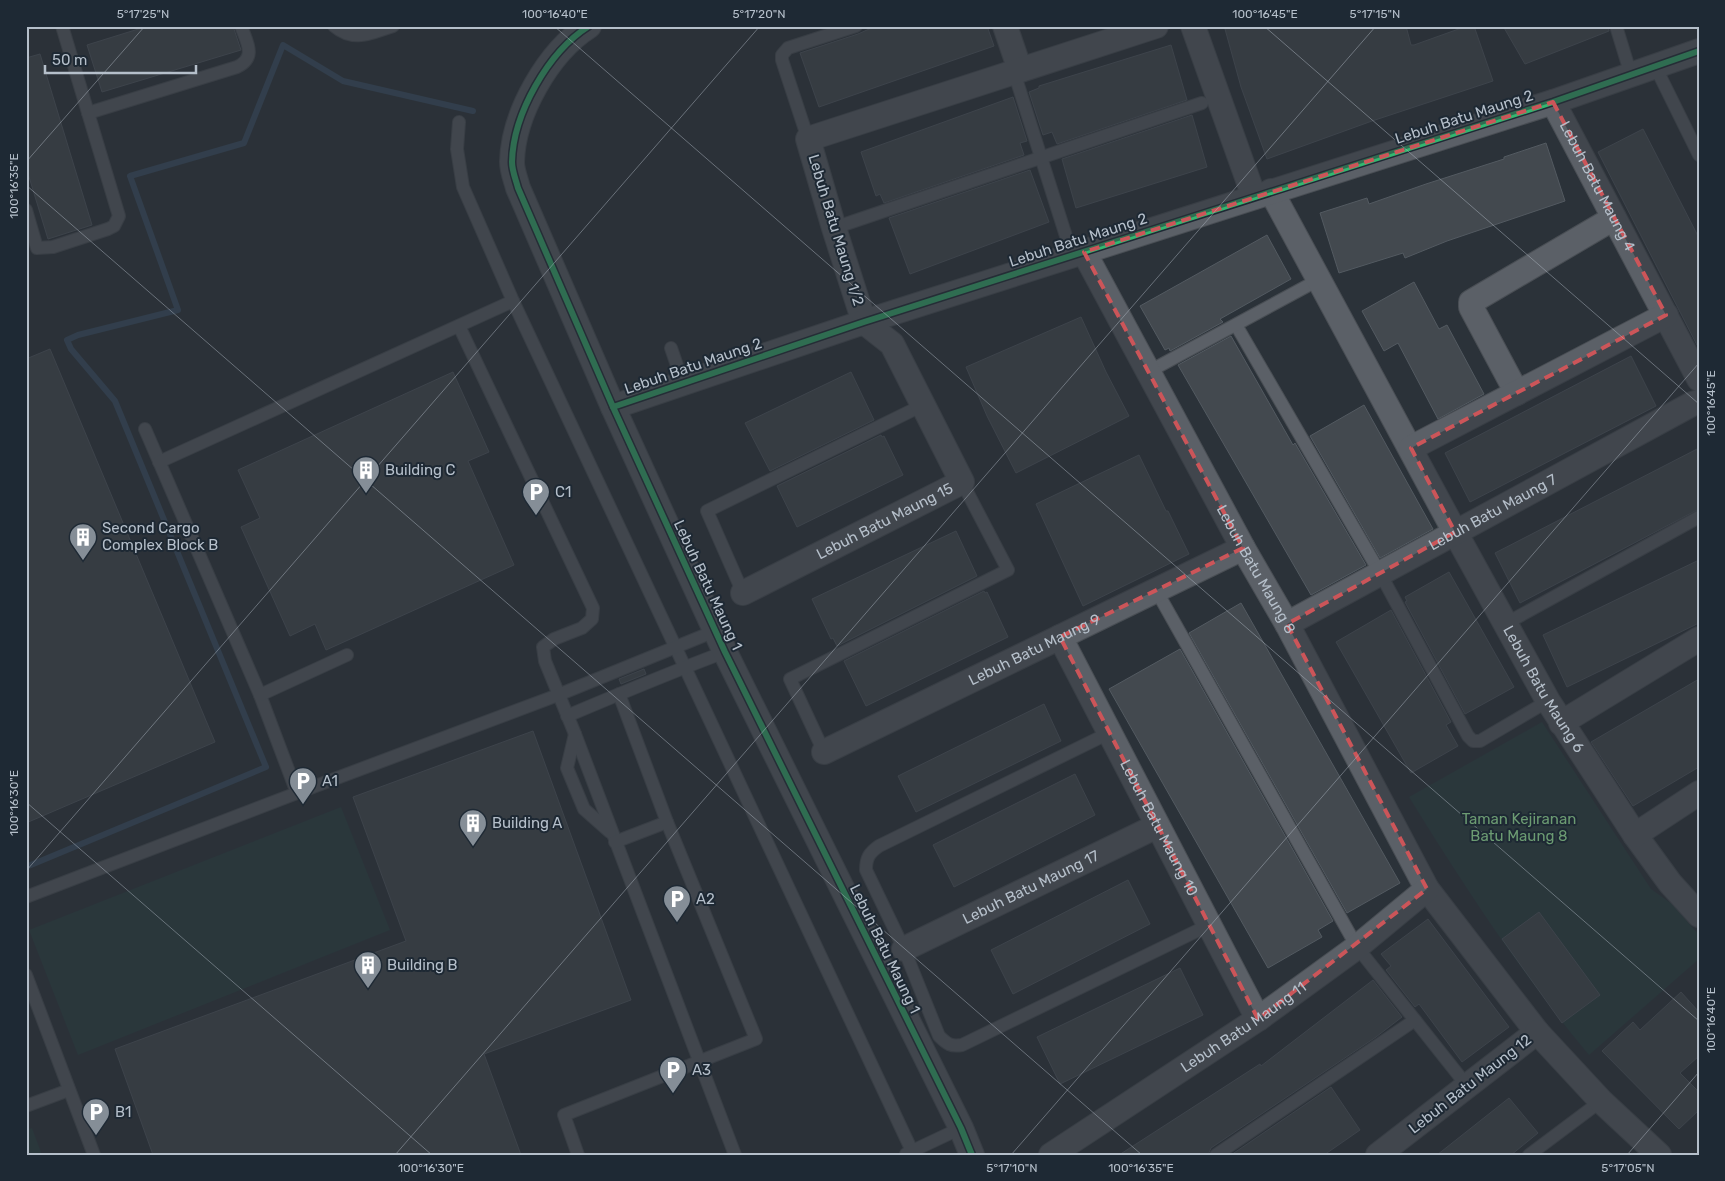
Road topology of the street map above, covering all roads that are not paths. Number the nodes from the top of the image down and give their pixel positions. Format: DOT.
graph roads {
  1 [pos="62,26"];
  2 [pos="241,26"];
  3 [pos="334,26"];
  4 [pos="393,26"];
  5 [pos="589,26"];
  6 [pos="856,26"];
  7 [pos="1005,26"];
  8 [pos="1156,26"];
  9 [pos="1194,26"];
  10 [pos="1616,26"];
  11 [pos="1104,34"];
  12 [pos="1699,51"];
  13 [pos="1655,66"];
  14 [pos="1017,71"];
  15 [pos="1631,75"];
  16 [pos="1553,102"];
  17 [pos="1202,103"];
  18 [pos="88,113"];
  19 [pos="459,122"];
  20 [pos="808,139"];
  21 [pos="1699,155"];
  22 [pos="1041,157"];
  23 [pos="1263,194"];
  24 [pos="26,210"];
  25 [pos="1614,218"];
  26 [pos="834,228"];
  27 [pos="32,250"];
  28 [pos="1078,253"];
  29 [pos="1320,279"];
  30 [pos="513,301"];
  31 [pos="1666,315"];
  32 [pos="864,322"];
  33 [pos="1236,325"];
  34 [pos="459,326"];
  35 [pos="671,348"];
  36 [pos="1148,372"];
  37 [pos="1699,379"];
  38 [pos="683,383"];
  39 [pos="1517,393"];
  40 [pos="1699,402"];
  41 [pos="923,405"];
  42 [pos="613,407"];
  43 [pos="145,429"];
  44 [pos="1411,448"];
  45 [pos="159,462"];
  46 [pos="962,482"];
  47 [pos="1699,517"];
  48 [pos="1455,532"];
  49 [pos="1243,548"];
  50 [pos="1380,573"];
  51 [pos="1156,590"];
  52 [pos="743,593"];
  53 [pos="1287,624"];
  54 [pos="1505,624"];
  55 [pos="715,631"];
  56 [pos="1060,637"];
  57 [pos="1699,639"];
  58 [pos="675,648"];
  59 [pos="725,652"];
  60 [pos="346,655"];
  61 [pos="684,667"];
  62 [pos="619,694"];
  63 [pos="260,695"];
  64 [pos="558,695"];
  65 [pos="1548,701"];
  66 [pos="567,716"];
  67 [pos="1561,723"];
  68 [pos="1111,732"];
  69 [pos="575,734"];
  70 [pos="824,752"];
  71 [pos="297,793"];
  72 [pos="1699,794"];
  73 [pos="667,822"];
  74 [pos="1158,826"];
  75 [pos="1635,835"];
  76 [pos="613,838"];
  77 [pos="1428,889"];
  78 [pos="26,896"];
  79 [pos="1699,915"];
  80 [pos="1209,925"];
  81 [pos="1357,947"];
  82 [pos="904,949"];
  83 [pos="26,975"];
  84 [pos="1258,1019"];
  85 [pos="1415,1020"];
  86 [pos="1537,1032"];
  87 [pos="699,1062"];
  88 [pos="1468,1087"];
  89 [pos="69,1090"];
  90 [pos="1601,1100"];
  91 [pos="26,1106"];
  92 [pos="960,1128"];
  93 [pos="909,1153"];
  94 [pos="94,1155"];
  95 [pos="578,1155"];
  96 [pos="735,1155"];
  97 [pos="972,1155"];
  98 [pos="1051,1155"];
  99 [pos="1216,1155"];
  100 [pos="1378,1155"];
  101 [pos="1529,1155"];
  102 [pos="1659,1155"];
  1 -- 18 [label="lane"];
  2 -- 18 [label="lane"];
  3 -- 4 [label="lane"];
  5 -- 42 [label="street, Lebuh Batu Maung 1"];
  6 -- 20 [label="lane"];
  7 -- 14 [label="street"];
  8 -- 11 [label="street"];
  9 -- 23 [label="street, Lebuh Batu Maung 6"];
  10 -- 15 [label="lane"];
  11 -- 14 [label="street"];
  12 -- 13 [label="street, Lebuh Batu Maung 4"];
  13 -- 15 [label="street, Lebuh Batu Maung 4"];
  13 -- 21 [label="lane"];
  14 -- 20 [label="street"];
  14 -- 22 [label="lane"];
  15 -- 16 [label="street, Lebuh Batu Maung 4"];
  16 -- 23 [label="street, Lebuh Batu Maung 2"];
  16 -- 25 [label="street, Lebuh Batu Maung 4"];
  17 -- 22 [label="lane"];
  18 -- 27 [label="lane"];
  19 -- 30 [label="lane"];
  20 -- 26 [label="street, Lebuh Batu Maung 1/2"];
  22 -- 26 [label="lane"];
  22 -- 28 [label="lane"];
  23 -- 28 [label="street, Lebuh Batu Maung 2"];
  23 -- 29 [label="street, Lebuh Batu Maung 6"];
  24 -- 27 [label="lane"];
  25 -- 31 [label="street, Lebuh Batu Maung 4"];
  25 -- 39 [label="street"];
  26 -- 32 [label="street, Lebuh Batu Maung 1/2"];
  28 -- 32 [label="street, Lebuh Batu Maung 2"];
  28 -- 36 [label="street, Lebuh Batu Maung 8"];
  29 -- 33 [label="lane"];
  29 -- 44 [label="street, Lebuh Batu Maung 6"];
  30 -- 34 [label="lane"];
  30 -- 58 [label="lane"];
  31 -- 37 [label="street, Lebuh Batu Maung 4"];
  31 -- 39 [label="street"];
  32 -- 38 [label="street, Lebuh Batu Maung 2"];
  32 -- 41 [label="street, Lebuh Batu Maung 15"];
  33 -- 36 [label="lane"];
  33 -- 50 [label="lane"];
  34 -- 45 [label="lane"];
  34 -- 64 [label="lane"];
  35 -- 38 [label="lane"];
  36 -- 49 [label="street, Lebuh Batu Maung 8"];
  38 -- 42 [label="street, Lebuh Batu Maung 2"];
  39 -- 44 [label="street"];
  40 -- 48 [label="street, Lebuh Batu Maung 7"];
  41 -- 46 [label="street, Lebuh Batu Maung 15"];
  41 -- 52 [label="lane"];
  42 -- 55 [label="street, Lebuh Batu Maung 1"];
  43 -- 45 [label="lane"];
  44 -- 48 [label="street, Lebuh Batu Maung 6"];
  45 -- 63 [label="lane"];
  46 -- 52 [label="street, Lebuh Batu Maung 15"];
  46 -- 70 [label="lane"];
  47 -- 54 [label="lane"];
  48 -- 50 [label="street, Lebuh Batu Maung 7"];
  48 -- 54 [label="street, Lebuh Batu Maung 6"];
  49 -- 51 [label="street, Lebuh Batu Maung 9"];
  49 -- 53 [label="street, Lebuh Batu Maung 8"];
  50 -- 53 [label="street, Lebuh Batu Maung 7"];
  50 -- 65 [label="lane"];
  51 -- 56 [label="street, Lebuh Batu Maung 9"];
  51 -- 81 [label="lane"];
  53 -- 77 [label="street, Lebuh Batu Maung 8"];
  54 -- 65 [label="street, Lebuh Batu Maung 6"];
  55 -- 58 [label="lane"];
  55 -- 59 [label="street, Lebuh Batu Maung 1"];
  56 -- 68 [label="street, Lebuh Batu Maung 10"];
  56 -- 70 [label="street, Lebuh Batu Maung 9"];
  57 -- 67 [label="street"];
  58 -- 61 [label="lane"];
  58 -- 64 [label="lane"];
  59 -- 61 [label="lane"];
  59 -- 92 [label="street, Lebuh Batu Maung 1"];
  60 -- 63 [label="lane"];
  61 -- 62 [label="lane"];
  61 -- 93 [label="lane"];
  62 -- 66 [label="lane"];
  62 -- 73 [label="lane"];
  63 -- 71 [label="lane"];
  64 -- 66 [label="lane"];
  64 -- 71 [label="lane"];
  65 -- 67 [label="street, Lebuh Batu Maung 6"];
  66 -- 69 [label="lane"];
  67 -- 75 [label="street, Lebuh Batu Maung 6"];
  68 -- 74 [label="street, Lebuh Batu Maung 10"];
  68 -- 82 [label="lane"];
  69 -- 76 [label="lane"];
  69 -- 76 [label="lane"];
  71 -- 78 [label="lane"];
  72 -- 75 [label="street"];
  73 -- 76 [label="lane"];
  73 -- 87 [label="lane"];
  74 -- 80 [label="street, Lebuh Batu Maung 10"];
  74 -- 82 [label="street, Lebuh Batu Maung 17"];
  75 -- 79 [label="street, Lebuh Batu Maung 6"];
  76 -- 87 [label="lane"];
  77 -- 81 [label="street, Lebuh Batu Maung 11"];
  77 -- 86 [label="street, Lebuh Batu Maung 12"];
  80 -- 82 [label="lane"];
  80 -- 84 [label="street, Lebuh Batu Maung 10"];
  81 -- 84 [label="street, Lebuh Batu Maung 11"];
  81 -- 85 [label="lane"];
  83 -- 89 [label="lane"];
  84 -- 98 [label="street, Lebuh Batu Maung 11"];
  85 -- 88 [label="lane"];
  85 -- 99 [label="lane"];
  86 -- 88 [label="street, Lebuh Batu Maung 12"];
  86 -- 90 [label="street"];
  87 -- 95 [label="lane"];
  87 -- 96 [label="lane"];
  88 -- 100 [label="street, Lebuh Batu Maung 12"];
  89 -- 91 [label="lane"];
  89 -- 94 [label="lane"];
  90 -- 101 [label="lane"];
  90 -- 102 [label="street"];
  92 -- 93 [label="lane"];
  92 -- 97 [label="street, Lebuh Batu Maung 1"];
}
